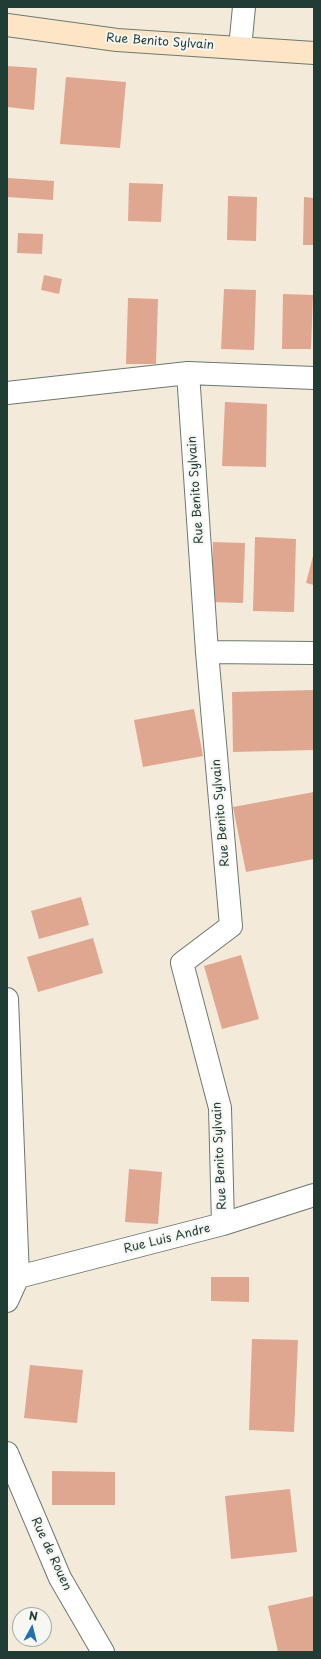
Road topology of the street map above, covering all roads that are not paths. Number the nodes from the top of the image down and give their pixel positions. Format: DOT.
graph roads {
  1 [pos="244,7"];
  2 [pos="7,25"];
  3 [pos="240,48"];
  4 [pos="314,53"];
  5 [pos="188,373"];
  6 [pos="314,378"];
  7 [pos="7,393"];
  8 [pos="207,652"];
  9 [pos="314,653"];
  10 [pos="7,1000"];
  11 [pos="314,1195"];
  12 [pos="223,1224"];
  13 [pos="18,1277"];
  14 [pos="7,1300"];
  15 [pos="7,1453"];
  16 [pos="103,1652"];
  1 -- 3 [label="street"];
  2 -- 3 [label="main road, Rue Benito Sylvain"];
  3 -- 4 [label="main road, Rue Benito Sylvain"];
  5 -- 6 [label="street"];
  5 -- 7 [label="street"];
  5 -- 8 [label="street, Rue Benito Sylvain"];
  8 -- 9 [label="street"];
  8 -- 12 [label="street, Rue Benito Sylvain"];
  10 -- 13 [label="street"];
  11 -- 12 [label="street, Rue Luis Andre"];
  12 -- 13 [label="street, Rue Luis Andre"];
  13 -- 14 [label="street"];
  15 -- 16 [label="street, Rue de Rouen"];
}
